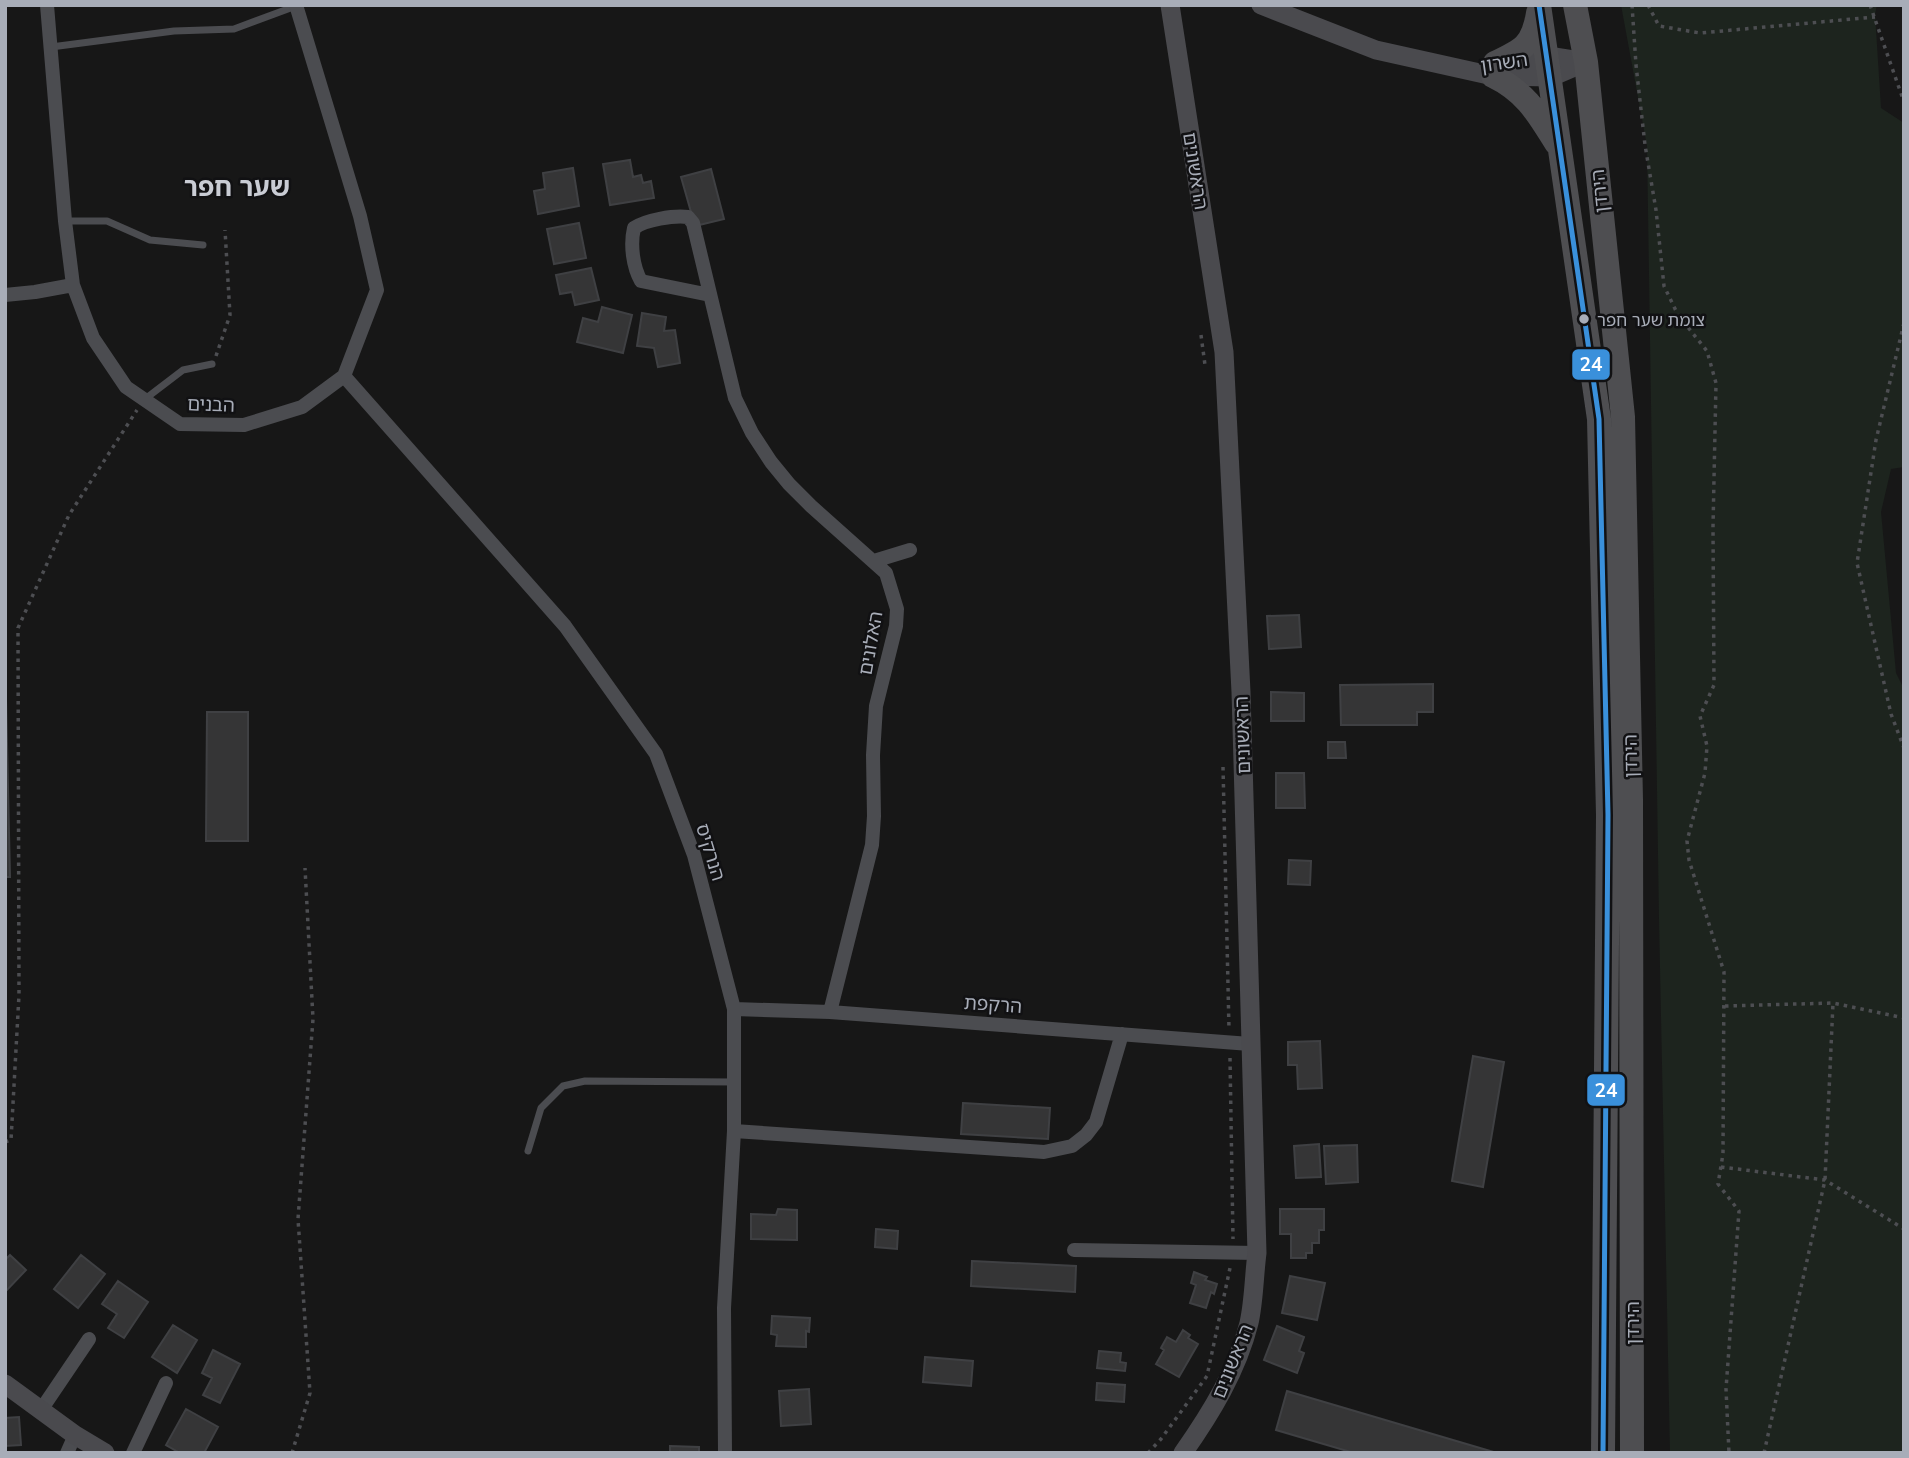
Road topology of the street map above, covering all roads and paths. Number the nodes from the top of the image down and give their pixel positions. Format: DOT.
graph roads {
  1 [pos="47,5"];
  2 [pos="1170,5"];
  3 [pos="1261,5"];
  4 [pos="1539,5"];
  5 [pos="1575,5"];
  6 [pos="1632,5"];
  7 [pos="1648,5"];
  8 [pos="1870,5"];
  9 [pos="296,6"];
  10 [pos="1875,18"];
  11 [pos="51,47"];
  12 [pos="1586,62"];
  13 [pos="1549,66"];
  14 [pos="1494,70"];
  15 [pos="1904,102"];
  16 [pos="1562,153"];
  17 [pos="65,221"];
  18 [pos="225,230"];
  19 [pos="203,245"];
  20 [pos="73,285"];
  21 [pos="5,295"];
  22 [pos="710,295"];
  23 [pos="1904,323"];
  24 [pos="1200,327"];
  25 [pos="212,364"];
  26 [pos="1205,367"];
  27 [pos="344,376"];
  28 [pos="144,400"];
  29 [pos="910,550"];
  30 [pos="874,561"];
  31 [pos="1904,748"];
  32 [pos="1223,768"];
  33 [pos="305,868"];
  34 [pos="1833,1003"];
  35 [pos="1725,1006"];
  36 [pos="734,1009"];
  37 [pos="830,1012"];
  38 [pos="1904,1018"];
  39 [pos="1122,1034"];
  40 [pos="1229,1042"];
  41 [pos="1250,1044"];
  42 [pos="734,1082"];
  43 [pos="734,1132"];
  44 [pos="5,1142"];
  45 [pos="528,1151"];
  46 [pos="1721,1167"];
  47 [pos="1825,1180"];
  48 [pos="1904,1229"];
  49 [pos="1074,1250"];
  50 [pos="1233,1253"];
  51 [pos="1257,1253"];
  52 [pos="89,1339"];
  53 [pos="166,1383"];
  54 [pos="5,1384"];
  55 [pos="41,1410"];
  56 [pos="71,1444"];
  57 [pos="105,1453"];
  58 [pos="133,1453"];
  59 [pos="292,1453"];
  60 [pos="725,1453"];
  61 [pos="1148,1453"];
  62 [pos="1183,1453"];
  63 [pos="1603,1453"];
  64 [pos="1632,1453"];
  65 [pos="1729,1453"];
  66 [pos="1764,1453"];
  1 -- 11 [label="street, הבנים"];
  2 -- 41 [label="street, הראשונים"];
  3 -- 14 [label="street, השרון"];
  4 -- 13 [label="highway, הירדן"];
  4 -- 14 [label="highway"];
  5 -- 12 [label="highway, הירדן"];
  6 -- 35 [label="path"];
  7 -- 10 [label="path"];
  8 -- 10 [label="path"];
  9 -- 11 [label="lane"];
  9 -- 27 [label="street"];
  10 -- 15 [label="path"];
  11 -- 17 [label="street, הבנים"];
  12 -- 13 [label="street, השרון"];
  12 -- 64 [label="highway, הירדן"];
  13 -- 14 [label="street, השרון"];
  13 -- 16 [label="highway, הירדן"];
  14 -- 16 [label="highway"];
  16 -- 63 [label="highway, הירדן"];
  17 -- 19 [label="lane"];
  17 -- 20 [label="street, הבנים"];
  18 -- 25 [label="path"];
  20 -- 21 [label="street"];
  20 -- 28 [label="street, הבנים"];
  22 -- 22 [label="street, האלונים"];
  22 -- 30 [label="street, האלונים"];
  23 -- 31 [label="path"];
  24 -- 26 [label="path"];
  25 -- 28 [label="lane"];
  27 -- 28 [label="street, הבנים"];
  27 -- 36 [label="street, הנרקיס"];
  28 -- 44 [label="path"];
  29 -- 30 [label="street"];
  30 -- 37 [label="street, האלונים"];
  32 -- 40 [label="path"];
  33 -- 59 [label="path"];
  34 -- 35 [label="path"];
  34 -- 38 [label="path"];
  34 -- 47 [label="path"];
  35 -- 46 [label="path"];
  36 -- 37 [label="street, הרקפת"];
  36 -- 42 [label="street, הנרקיס"];
  37 -- 39 [label="street, הרקפת"];
  39 -- 40 [label="street, הרקפת"];
  39 -- 43 [label="street"];
  40 -- 41 [label="street, הרקפת"];
  40 -- 50 [label="path"];
  41 -- 51 [label="street, הראשונים"];
  42 -- 43 [label="street, הנרקיס"];
  42 -- 45 [label="lane"];
  43 -- 60 [label="street, הנרקיס"];
  46 -- 47 [label="path"];
  46 -- 65 [label="path"];
  47 -- 48 [label="path"];
  47 -- 66 [label="path"];
  49 -- 50 [label="street"];
  50 -- 51 [label="street"];
  50 -- 61 [label="path"];
  51 -- 62 [label="street, הראשונים"];
  52 -- 55 [label="street"];
  53 -- 58 [label="street"];
  54 -- 55 [label="street"];
  55 -- 56 [label="street"];
  56 -- 57 [label="street"];
}
